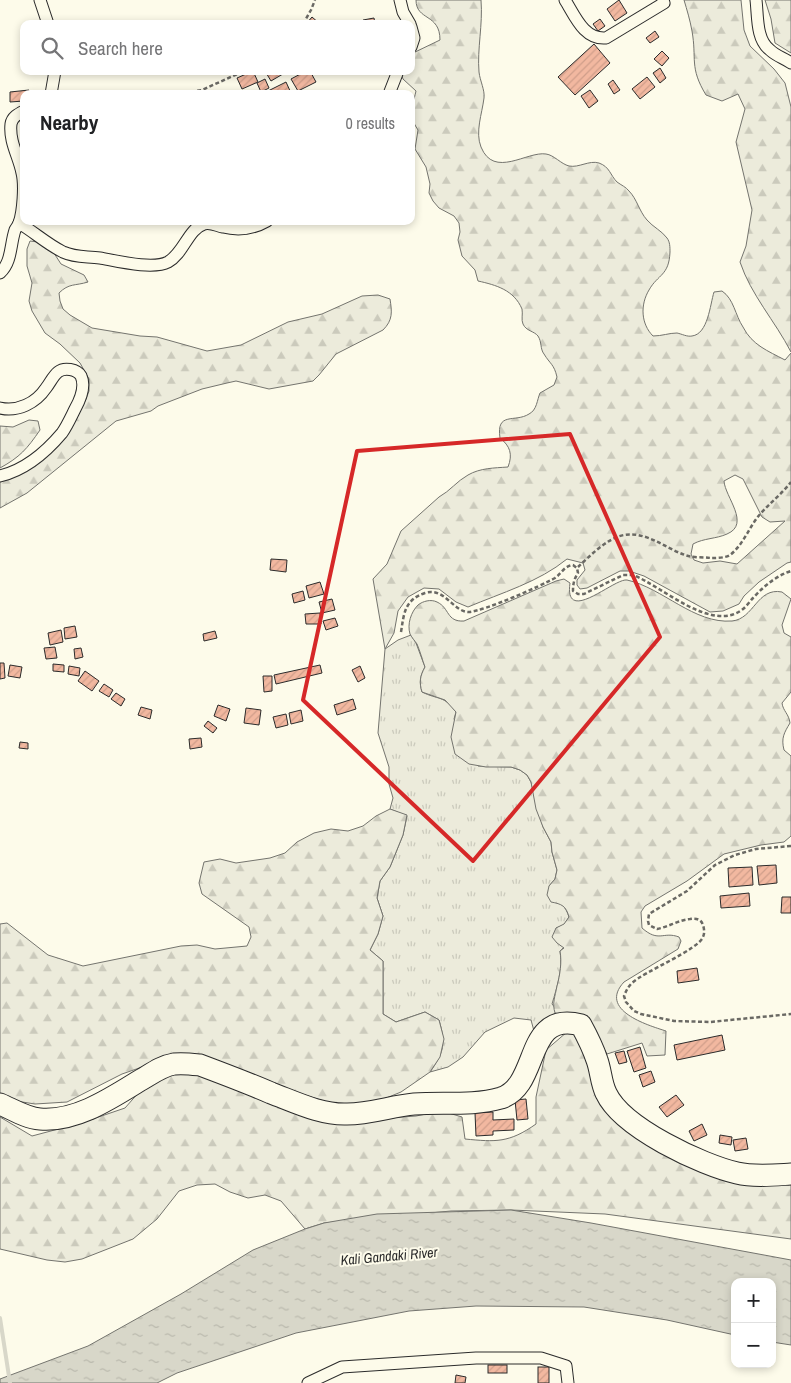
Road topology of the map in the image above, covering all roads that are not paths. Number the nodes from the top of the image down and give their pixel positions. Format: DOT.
graph roads {
  1 [pos="40,0"];
  2 [pos="400,0"];
  3 [pos="565,0"];
  4 [pos="663,0"];
  5 [pos="756,0"];
  6 [pos="47,20"];
  7 [pos="408,20"];
  8 [pos="791,63"];
  9 [pos="54,75"];
  10 [pos="397,75"];
  11 [pos="52,90"];
  12 [pos="391,90"];
  13 [pos="20,114"];
  14 [pos="20,165"];
  15 [pos="20,215"];
  16 [pos="19,223"];
  17 [pos="22,225"];
  18 [pos="203,225"];
  19 [pos="218,225"];
  20 [pos="260,225"];
  21 [pos="0,273"];
  22 [pos="0,408"];
  23 [pos="0,476"];
  24 [pos="0,1104"];
  25 [pos="791,1174"];
  26 [pos="308,1383"];
  27 [pos="568,1383"];
  1 -- 6 [label="street"];
  2 -- 7 [label="street"];
  3 -- 4 [label="street"];
  5 -- 8 [label="street"];
  9 -- 11 [label="street"];
  10 -- 12 [label="street"];
  13 -- 14 [label="street"];
  15 -- 16 [label="street"];
  16 -- 21 [label="street"];
  17 -- 18 [label="street"];
  19 -- 20 [label="street"];
  22 -- 23 [label="street"];
  24 -- 25 [label="highway"];
  26 -- 27 [label="street"];
}
